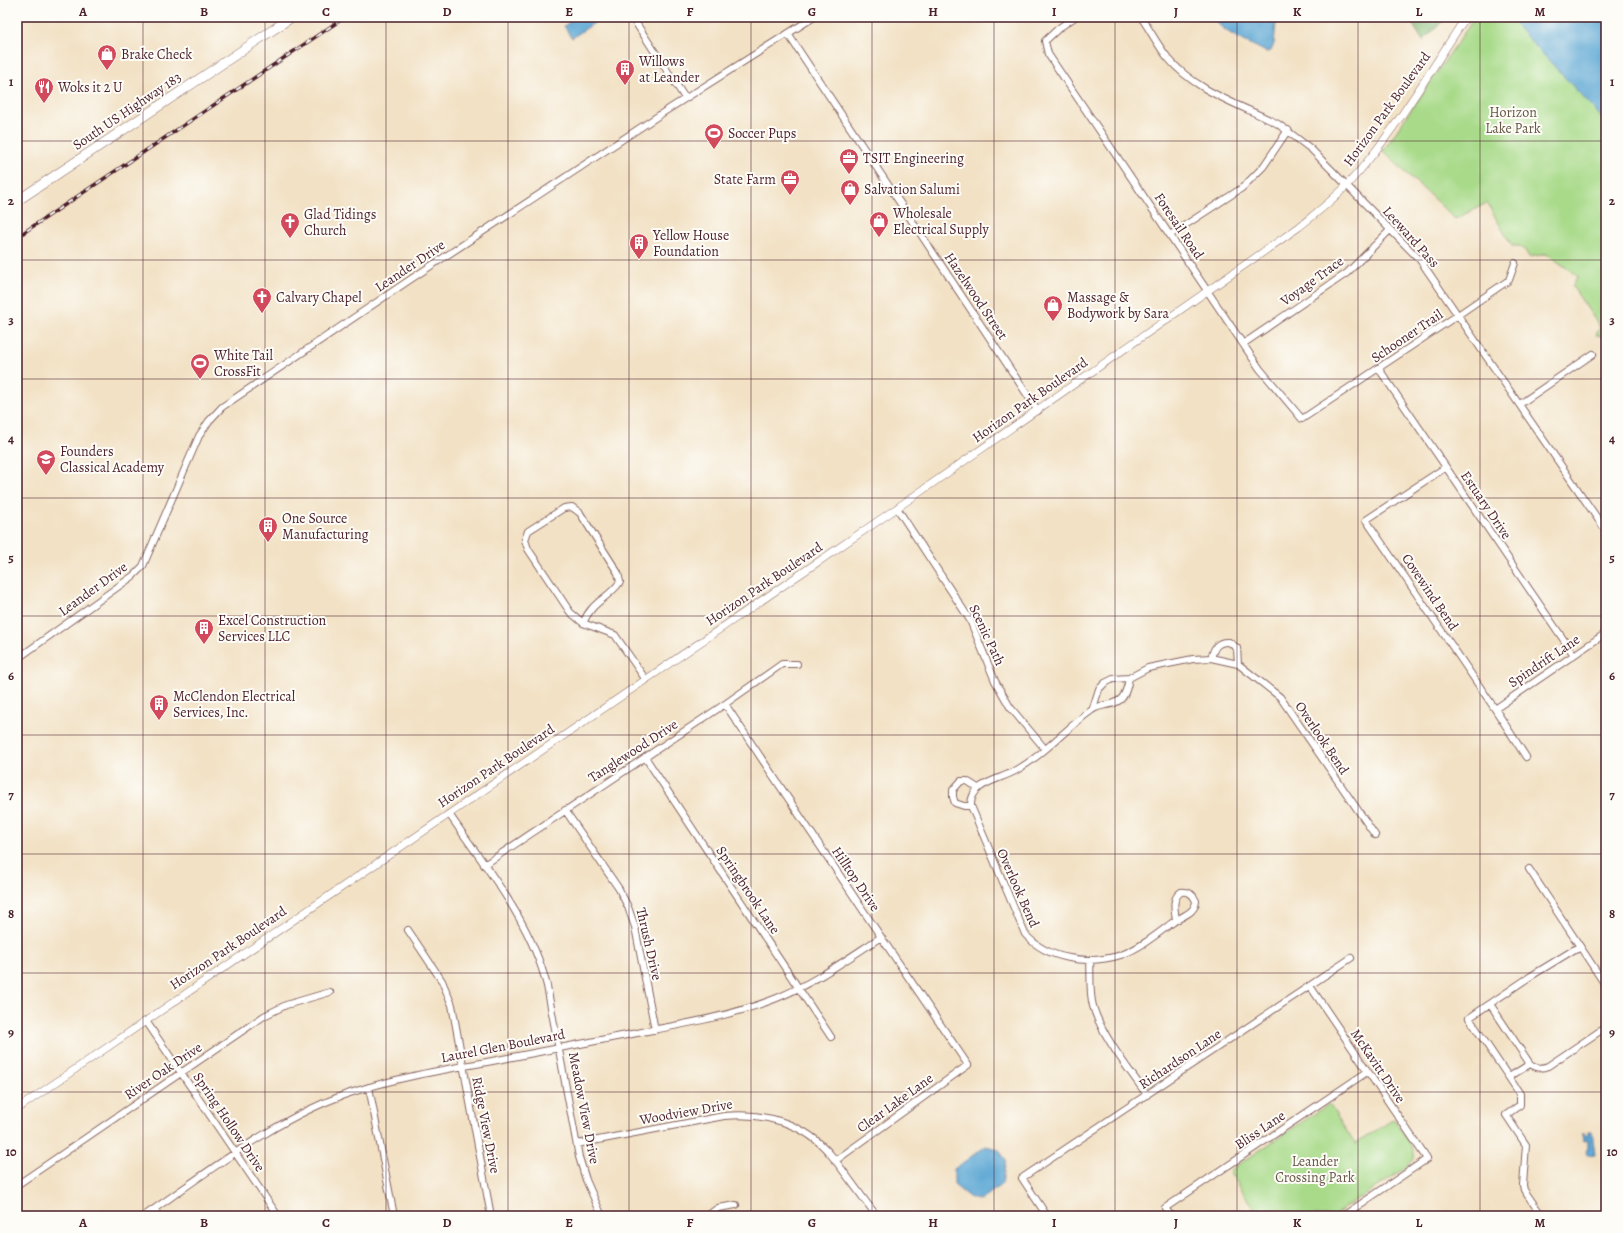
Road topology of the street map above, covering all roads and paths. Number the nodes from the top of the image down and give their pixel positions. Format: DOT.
graph roads {
  1 [pos="292,17"];
  2 [pos="632,17"];
  3 [pos="814,17"];
  4 [pos="1075,17"];
  5 [pos="1141,17"];
  6 [pos="1466,17"];
  7 [pos="788,34"];
  8 [pos="685,98"];
  9 [pos="1288,130"];
  10 [pos="1346,186"];
  11 [pos="17,201"];
  12 [pos="1390,230"];
  13 [pos="1170,235"];
  14 [pos="1515,263"];
  15 [pos="1207,291"];
  16 [pos="1458,315"];
  17 [pos="1243,344"];
  18 [pos="1592,354"];
  19 [pos="1379,369"];
  20 [pos="1520,404"];
  21 [pos="1038,411"];
  22 [pos="1302,419"];
  23 [pos="1446,468"];
  24 [pos="897,508"];
  25 [pos="1606,531"];
  26 [pos="583,623"];
  27 [pos="1606,633"];
  28 [pos="1574,655"];
  29 [pos="1211,658"];
  30 [pos="17,659"];
  31 [pos="797,664"];
  32 [pos="1238,664"];
  33 [pos="1129,678"];
  34 [pos="646,680"];
  35 [pos="725,704"];
  36 [pos="1093,708"];
  37 [pos="1495,709"];
  38 [pos="1045,749"];
  39 [pos="645,757"];
  40 [pos="1526,757"];
  41 [pos="978,788"];
  42 [pos="971,806"];
  43 [pos="565,810"];
  44 [pos="449,814"];
  45 [pos="1375,835"];
  46 [pos="484,864"];
  47 [pos="1529,868"];
  48 [pos="1176,920"];
  49 [pos="408,930"];
  50 [pos="881,937"];
  51 [pos="1580,946"];
  52 [pos="1350,958"];
  53 [pos="1090,960"];
  54 [pos="1310,986"];
  55 [pos="1606,986"];
  56 [pos="798,987"];
  57 [pos="330,992"];
  58 [pos="1490,1004"];
  59 [pos="146,1021"];
  60 [pos="655,1030"];
  61 [pos="1605,1030"];
  62 [pos="831,1037"];
  63 [pos="559,1048"];
  64 [pos="1530,1064"];
  65 [pos="968,1065"];
  66 [pos="463,1066"];
  67 [pos="1367,1072"];
  68 [pos="181,1073"];
  69 [pos="1509,1077"];
  70 [pos="369,1087"];
  71 [pos="1147,1095"];
  72 [pos="17,1109"];
  73 [pos="577,1144"];
  74 [pos="235,1154"];
  75 [pos="835,1161"];
  76 [pos="17,1185"];
  77 [pos="736,1205"];
  78 [pos="154,1209"];
  79 [pos="144,1216"];
  80 [pos="159,1216"];
  81 [pos="278,1216"];
  82 [pos="394,1216"];
  83 [pos="491,1216"];
  84 [pos="602,1216"];
  85 [pos="706,1216"];
  86 [pos="877,1216"];
  87 [pos="1047,1216"];
  88 [pos="1171,1216"];
  89 [pos="1343,1216"];
  90 [pos="1542,1216"];
  1 -- 11 [label="main road, South US Highway 183"];
  2 -- 8 [label="street"];
  3 -- 7 [label="street, Leander Drive"];
  4 -- 13 [label="street, Foresail Road"];
  5 -- 9 [label="street, Leeward Pass"];
  6 -- 10 [label="street, Horizon Park Boulevard"];
  7 -- 8 [label="street, Leander Drive"];
  7 -- 21 [label="street, Hazelwood Street"];
  8 -- 30 [label="street, Leander Drive"];
  9 -- 10 [label="street, Leeward Pass"];
  9 -- 13 [label="street"];
  10 -- 12 [label="street, Leeward Pass"];
  10 -- 15 [label="street, Horizon Park Boulevard"];
  12 -- 16 [label="street, Leeward Pass"];
  12 -- 17 [label="street, Voyage Trace"];
  13 -- 15 [label="street, Foresail Road"];
  14 -- 16 [label="street, Schooner Trail"];
  15 -- 17 [label="street, Foresail Road"];
  15 -- 21 [label="street, Horizon Park Boulevard"];
  16 -- 19 [label="street, Schooner Trail"];
  16 -- 20 [label="street, Leeward Pass"];
  17 -- 22 [label="street, Foresail Road"];
  18 -- 20 [label="street"];
  19 -- 22 [label="street, Schooner Trail"];
  19 -- 23 [label="street, Estuary Drive"];
  20 -- 25 [label="street, Leeward Pass"];
  21 -- 24 [label="street, Horizon Park Boulevard"];
  23 -- 28 [label="street, Estuary Drive"];
  23 -- 37 [label="street, Covewind Bend"];
  24 -- 34 [label="street, Horizon Park Boulevard"];
  24 -- 38 [label="street, Scenic Path"];
  26 -- 26 [label="street"];
  26 -- 34 [label="street"];
  27 -- 28 [label="street, Spindrift Lane"];
  28 -- 37 [label="street, Spindrift Lane"];
  29 -- 32 [label="street, Overlook Bend"];
  29 -- 32 [label="street"];
  29 -- 33 [label="street, Overlook Bend"];
  31 -- 35 [label="street, Tanglewood Drive"];
  32 -- 45 [label="street, Overlook Bend"];
  33 -- 36 [label="street"];
  33 -- 36 [label="street, Overlook Bend"];
  34 -- 44 [label="street, Horizon Park Boulevard"];
  35 -- 39 [label="street, Tanglewood Drive"];
  35 -- 50 [label="street, Hilltop Drive"];
  36 -- 38 [label="street"];
  37 -- 40 [label="street, Covewind Bend"];
  38 -- 41 [label="street"];
  39 -- 43 [label="street, Tanglewood Drive"];
  39 -- 56 [label="street, Springbrook Lane"];
  41 -- 42 [label="street"];
  41 -- 42 [label="street"];
  42 -- 53 [label="street, Overlook Bend"];
  43 -- 46 [label="street, Tanglewood Drive"];
  43 -- 60 [label="street, Thrush Drive"];
  44 -- 46 [label="street, Meadow View Drive"];
  44 -- 59 [label="street, Horizon Park Boulevard"];
  46 -- 63 [label="street, Meadow View Drive"];
  47 -- 51 [label="street"];
  48 -- 48 [label="street, Overlook Bend"];
  48 -- 53 [label="street, Overlook Bend"];
  49 -- 66 [label="street, Ridge View Drive"];
  50 -- 56 [label="street, Laurel Glen Boulevard"];
  50 -- 65 [label="street, Hilltop Drive"];
  51 -- 55 [label="street"];
  51 -- 58 [label="street"];
  52 -- 54 [label="street, Richardson Lane"];
  53 -- 71 [label="street"];
  54 -- 67 [label="street, McKavitt Drive"];
  54 -- 71 [label="street, Richardson Lane"];
  56 -- 60 [label="street, Laurel Glen Boulevard"];
  56 -- 62 [label="street, Springbrook Lane"];
  57 -- 68 [label="street, River Oak Drive"];
  58 -- 64 [label="street"];
  58 -- 69 [label="street"];
  59 -- 68 [label="street, Spring Hollow Drive"];
  59 -- 72 [label="street, Horizon Park Boulevard"];
  60 -- 63 [label="street, Laurel Glen Boulevard"];
  61 -- 64 [label="street"];
  63 -- 66 [label="street, Laurel Glen Boulevard"];
  63 -- 73 [label="street, Meadow View Drive"];
  64 -- 69 [label="street"];
  65 -- 75 [label="street, Clear Lake Lane"];
  66 -- 70 [label="street, Laurel Glen Boulevard"];
  66 -- 83 [label="street, Ridge View Drive"];
  67 -- 88 [label="street, Bliss Lane"];
  67 -- 89 [label="street, McKavitt Drive"];
  68 -- 74 [label="street, Spring Hollow Drive"];
  68 -- 76 [label="street, River Oak Drive"];
  69 -- 90 [label="street"];
  70 -- 74 [label="street, Laurel Glen Boulevard"];
  70 -- 82 [label="street"];
  71 -- 87 [label="street, Richardson Lane"];
  73 -- 75 [label="street, Woodview Drive"];
  73 -- 84 [label="street, Meadow View Drive"];
  74 -- 78 [label="street, Laurel Glen Boulevard"];
  74 -- 81 [label="street, Spring Hollow Drive"];
  75 -- 86 [label="street, Woodview Drive"];
  77 -- 85 [label="street"];
  78 -- 79 [label="street, Laurel Glen Boulevard"];
  78 -- 80 [label="street"];
}
